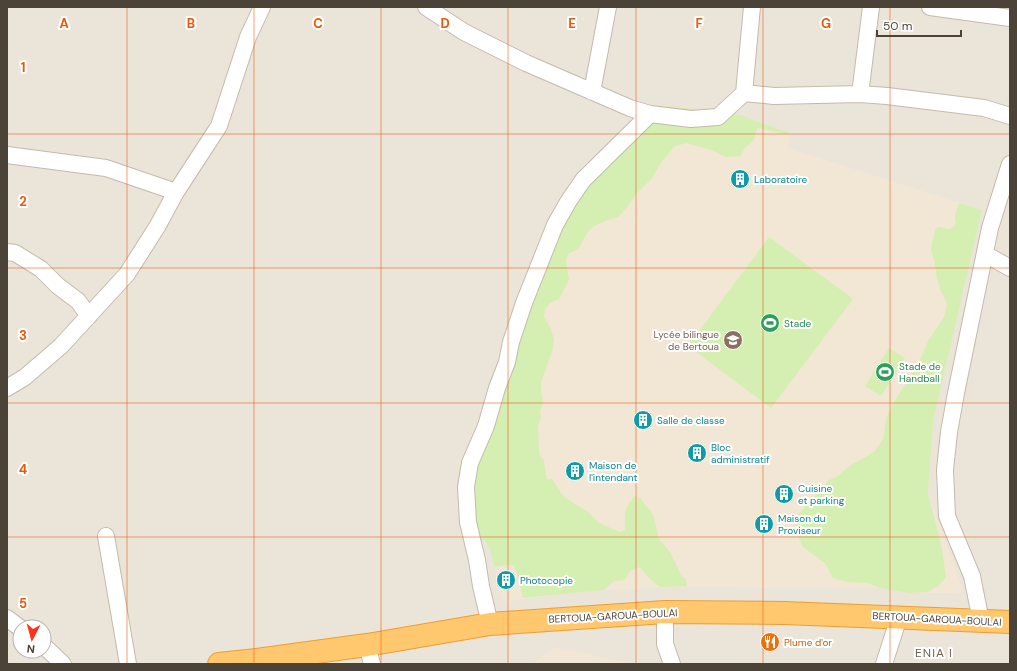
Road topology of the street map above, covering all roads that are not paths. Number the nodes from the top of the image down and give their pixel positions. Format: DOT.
graph roads {
  1 [pos="262,7"];
  2 [pos="426,7"];
  3 [pos="608,7"];
  4 [pos="752,7"];
  5 [pos="871,7"];
  6 [pos="930,7"];
  7 [pos="1010,18"];
  8 [pos="592,92"];
  9 [pos="744,93"];
  10 [pos="860,94"];
  11 [pos="650,114"];
  12 [pos="1010,116"];
  13 [pos="7,155"];
  14 [pos="1010,164"];
  15 [pos="176,192"];
  16 [pos="7,252"];
  17 [pos="985,254"];
  18 [pos="1010,268"];
  19 [pos="89,316"];
  20 [pos="7,388"];
  21 [pos="106,536"];
  22 [pos="665,612"];
  23 [pos="899,617"];
  24 [pos="981,621"];
  25 [pos="1010,622"];
  26 [pos="490,624"];
  27 [pos="52,654"];
  28 [pos="370,654"];
  29 [pos="63,664"];
  30 [pos="128,664"];
  31 [pos="219,664"];
  32 [pos="672,664"];
  33 [pos="884,664"];
  1 -- 15 [label="street"];
  2 -- 8 [label="street"];
  3 -- 8 [label="street"];
  4 -- 9 [label="street"];
  5 -- 10 [label="street"];
  6 -- 7 [label="street"];
  8 -- 11 [label="street"];
  9 -- 10 [label="street"];
  9 -- 11 [label="street"];
  10 -- 12 [label="street"];
  11 -- 26 [label="street"];
  13 -- 15 [label="street"];
  14 -- 17 [label="street"];
  15 -- 19 [label="street"];
  16 -- 19 [label="street"];
  17 -- 18 [label="street"];
  17 -- 24 [label="street"];
  19 -- 20 [label="street"];
  21 -- 30 [label="street"];
  22 -- 23 [label="highway, BERTOUA-GAROUA-BOULAI"];
  22 -- 26 [label="highway, BERTOUA-GAROUA-BOULAI"];
  22 -- 32 [label="street"];
  23 -- 24 [label="highway, BERTOUA-GAROUA-BOULAI"];
  23 -- 33 [label="street"];
  24 -- 25 [label="highway, BERTOUA-GAROUA-BOULAI"];
  26 -- 28 [label="highway, BERTOUA-GAROUA-BOULAI"];
  27 -- 29 [label="street"];
  28 -- 31 [label="highway, BERTOUA-GAROUA-BOULAI"];
}
